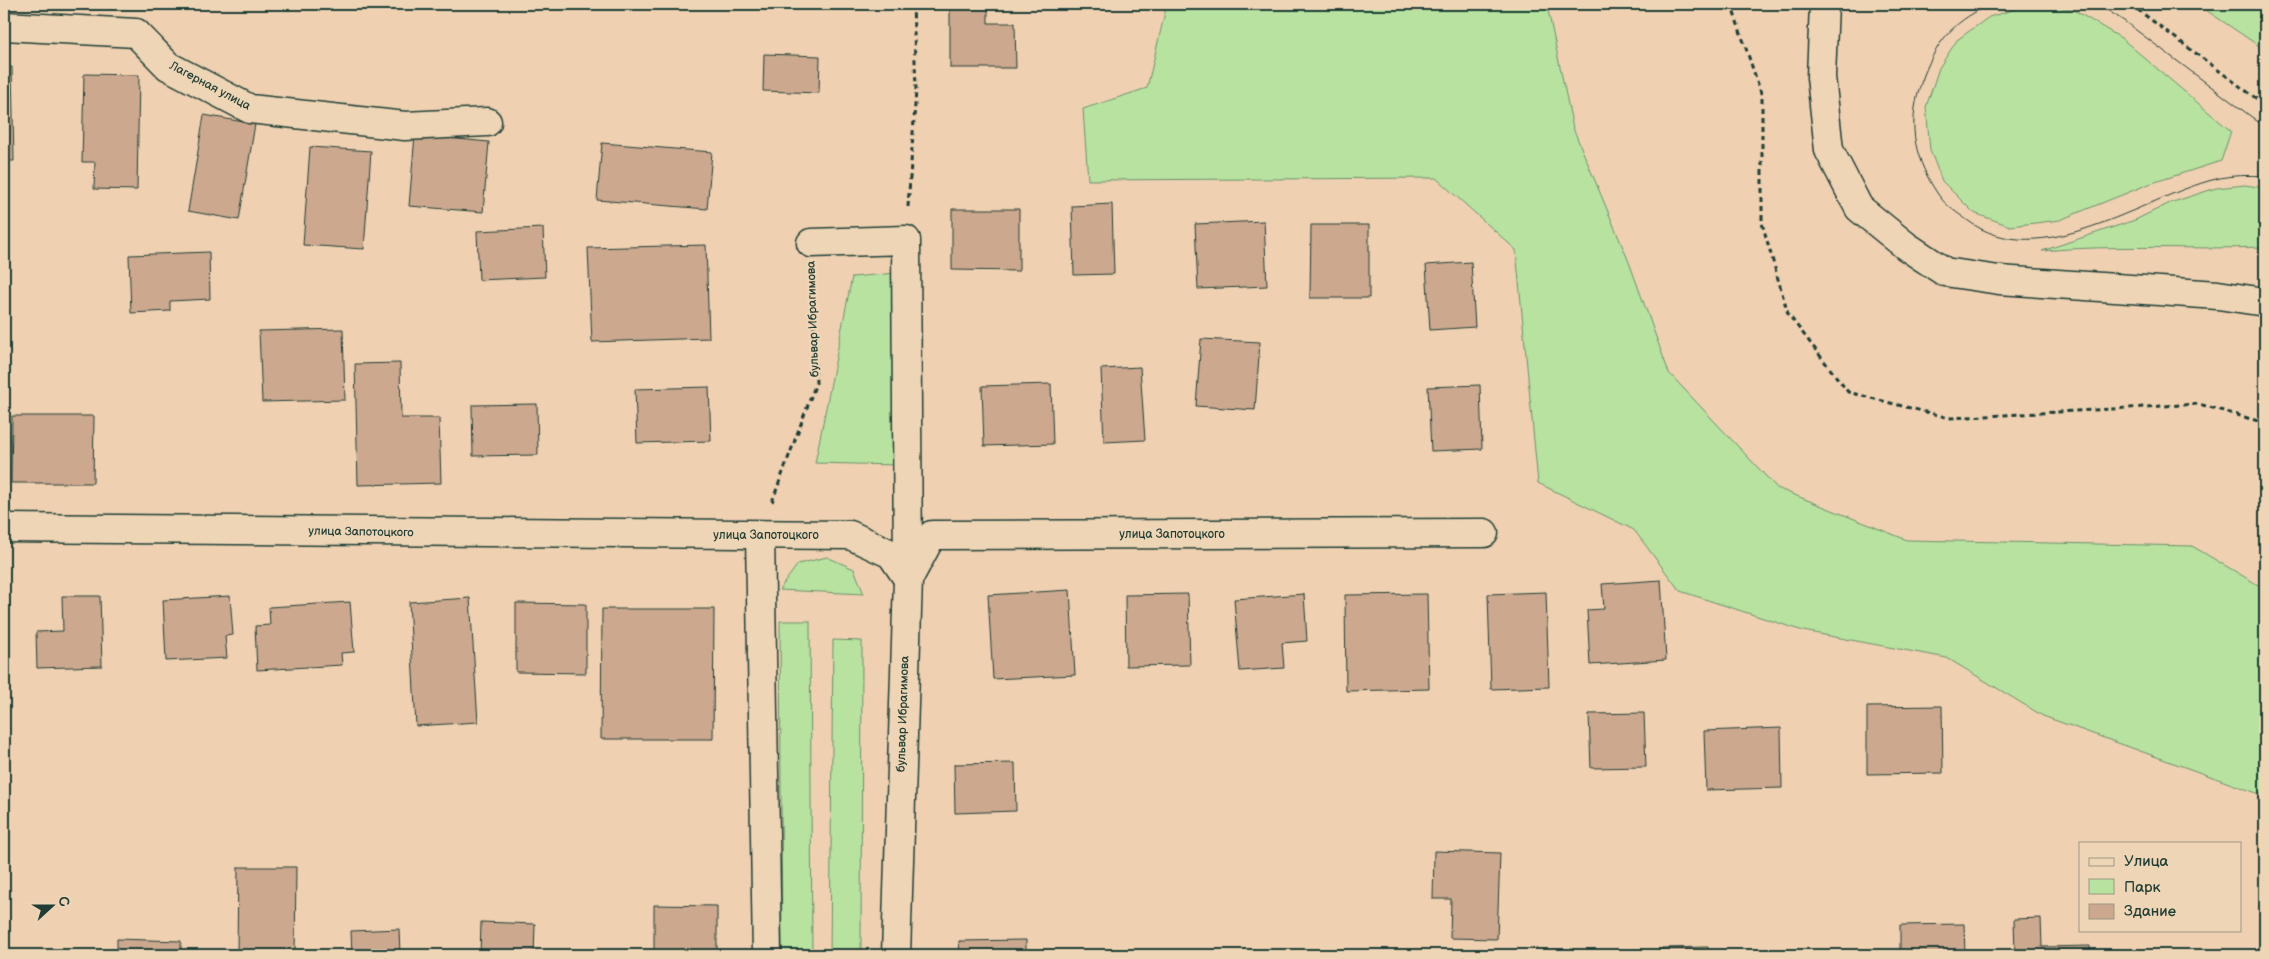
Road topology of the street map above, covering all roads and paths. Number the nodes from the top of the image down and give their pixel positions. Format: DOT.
graph roads {
  1 [pos="912,4"];
  2 [pos="1731,4"];
  3 [pos="1824,4"];
  4 [pos="2130,4"];
  5 [pos="4,26"];
  6 [pos="2265,105"];
  7 [pos="487,122"];
  8 [pos="906,240"];
  9 [pos="811,243"];
  10 [pos="2265,302"];
  11 [pos="2265,423"];
  12 [pos="4,528"];
  13 [pos="1484,533"];
  14 [pos="760,535"];
  15 [pos="908,579"];
  16 [pos="767,955"];
  17 [pos="896,955"];
  1 -- 8 [label="path"];
  2 -- 11 [label="path"];
  3 -- 10 [label="street"];
  4 -- 6 [label="path"];
  5 -- 7 [label="street, Лагерная улица"];
  8 -- 9 [label="street, бульвар Ибрагимова"];
  8 -- 15 [label="street, бульвар Ибрагимова"];
  9 -- 14 [label="path, бульвар Ибрагимова"];
  12 -- 14 [label="street, улица Запотоцкого"];
  13 -- 15 [label="street, улица Запотоцкого"];
  14 -- 15 [label="street, улица Запотоцкого"];
  14 -- 16 [label="street"];
  15 -- 17 [label="street, бульвар Ибрагимова"];
}
